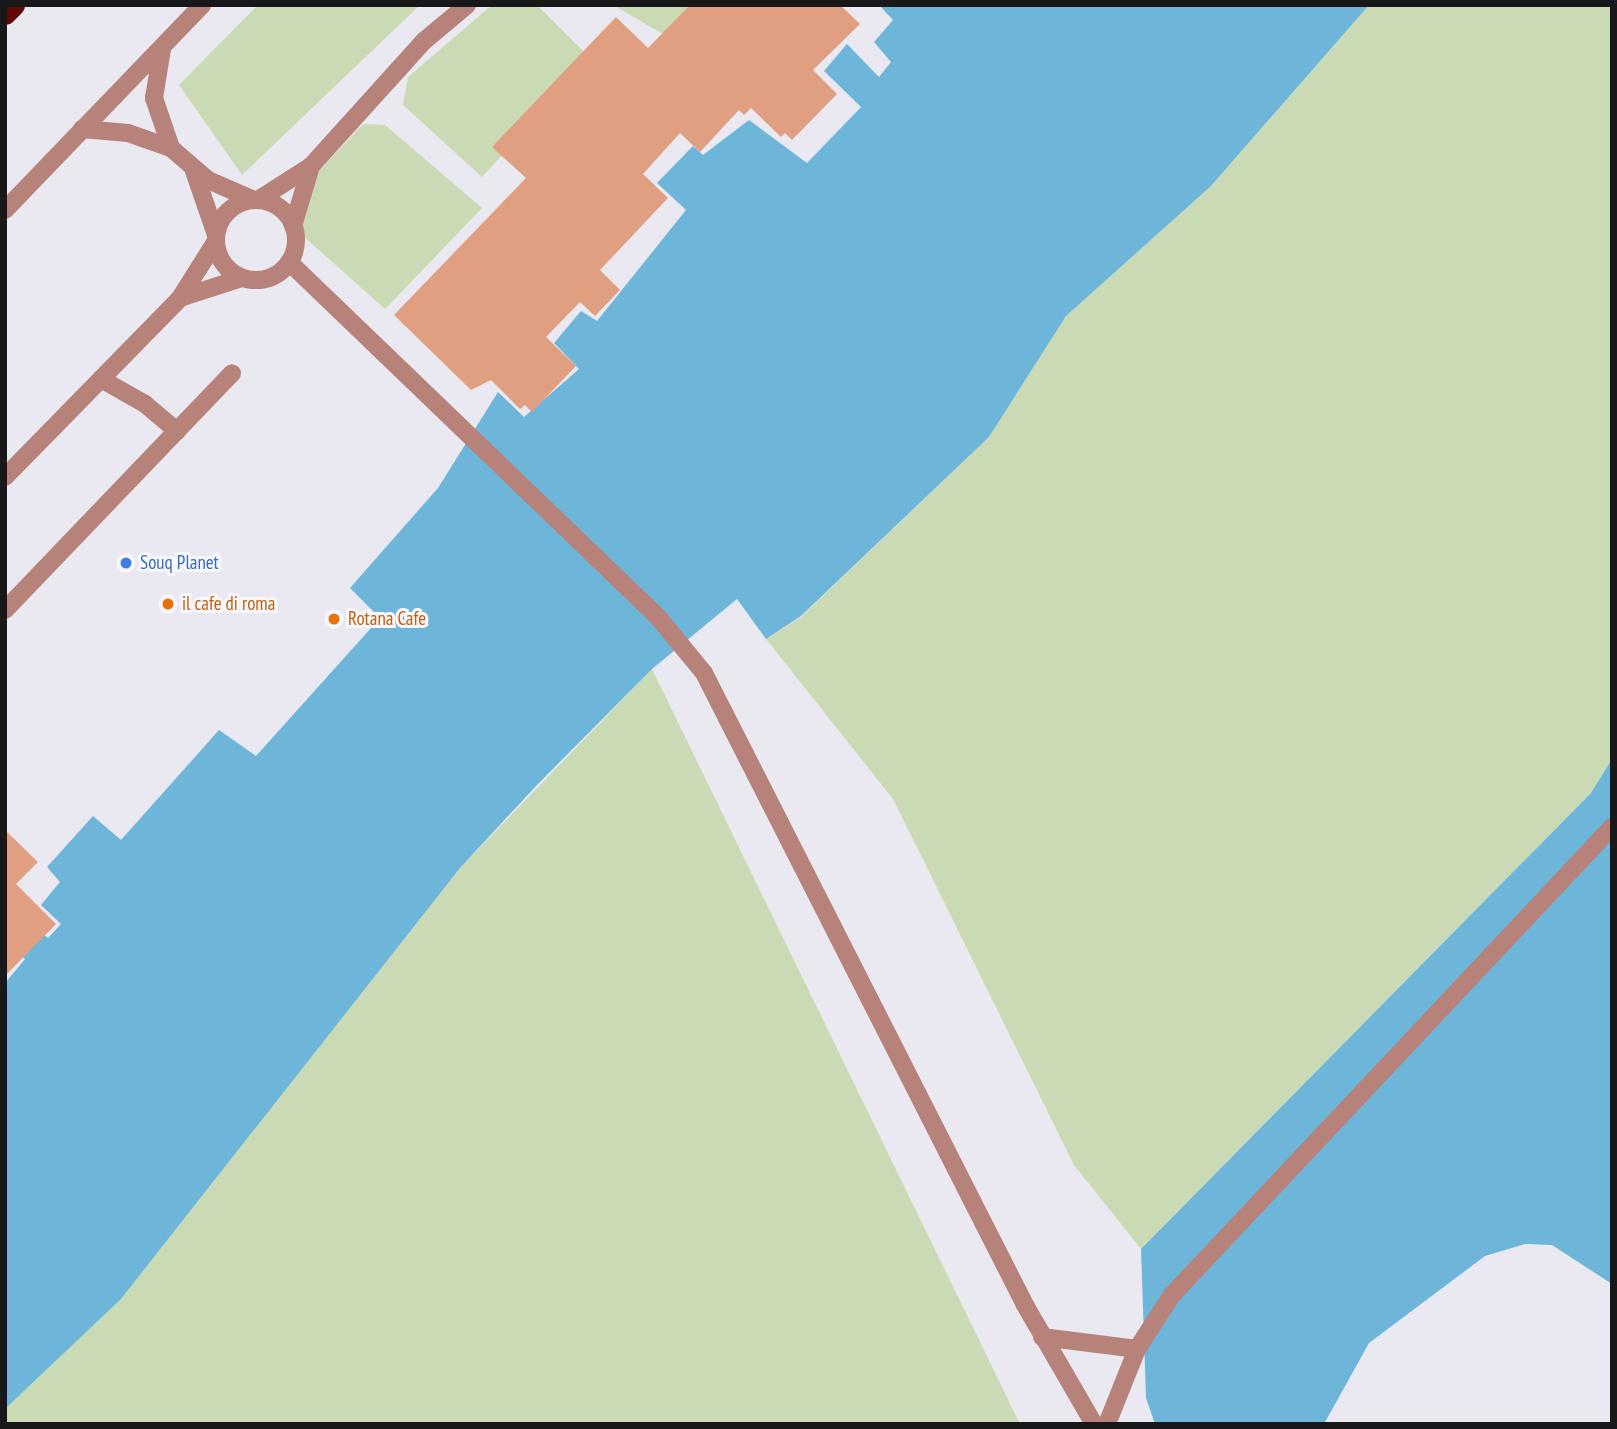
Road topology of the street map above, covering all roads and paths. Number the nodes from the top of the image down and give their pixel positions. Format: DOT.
graph roads {
  1 [pos="14,5"];
  2 [pos="202,5"];
  3 [pos="467,5"];
  4 [pos="5,14"];
  5 [pos="163,46"];
  6 [pos="82,129"];
  7 [pos="171,148"];
  8 [pos="311,166"];
  9 [pos="194,171"];
  10 [pos="256,200"];
  11 [pos="5,210"];
  12 [pos="293,226"];
  13 [pos="216,238"];
  14 [pos="289,262"];
  15 [pos="242,278"];
  16 [pos="180,298"];
  17 [pos="232,373"];
  18 [pos="101,379"];
  19 [pos="177,431"];
  20 [pos="5,477"];
  21 [pos="5,610"];
  22 [pos="1612,827"];
  23 [pos="1042,1337"];
  24 [pos="1136,1349"];
  25 [pos="1094,1424"];
  26 [pos="1107,1424"];
  1 -- 4 [label="highway"];
  2 -- 5 [label="street"];
  3 -- 8 [label="street"];
  5 -- 6 [label="street"];
  5 -- 7 [label="street"];
  6 -- 7 [label="street"];
  6 -- 11 [label="street"];
  7 -- 9 [label="street"];
  8 -- 10 [label="street"];
  8 -- 12 [label="street"];
  9 -- 10 [label="street"];
  9 -- 13 [label="street"];
  10 -- 12 [label="street"];
  10 -- 13 [label="street"];
  12 -- 14 [label="street"];
  13 -- 15 [label="street"];
  13 -- 16 [label="street"];
  14 -- 15 [label="street"];
  14 -- 23 [label="street"];
  15 -- 16 [label="street"];
  16 -- 18 [label="street"];
  17 -- 19 [label="street"];
  18 -- 19 [label="street"];
  18 -- 20 [label="street"];
  19 -- 21 [label="street"];
  22 -- 24 [label="street"];
  23 -- 24 [label="street"];
  23 -- 25 [label="street"];
  24 -- 26 [label="street"];
}
